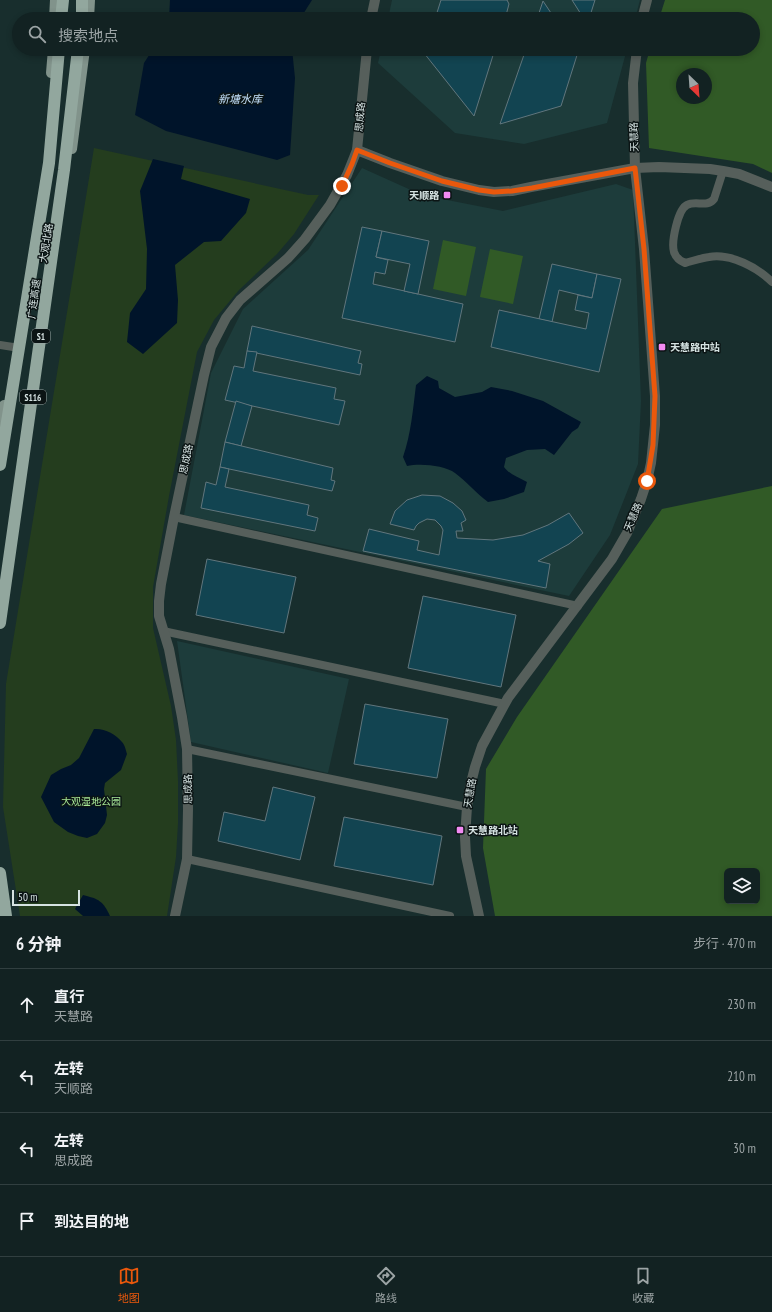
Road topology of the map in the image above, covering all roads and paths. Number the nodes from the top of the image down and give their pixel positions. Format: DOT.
graph roads {
  1 [pos="55,0"];
  2 [pos="63,0"];
  3 [pos="82,0"];
  4 [pos="90,0"];
  5 [pos="375,0"];
  6 [pos="647,0"];
  7 [pos="54,12"];
  8 [pos="62,12"];
  9 [pos="82,12"];
  10 [pos="89,12"];
  11 [pos="373,12"];
  12 [pos="644,12"];
  13 [pos="52,56"];
  14 [pos="58,56"];
  15 [pos="77,56"];
  16 [pos="85,56"];
  17 [pos="366,56"];
  18 [pos="636,56"];
  19 [pos="357,150"];
  20 [pos="635,168"];
  21 [pos="723,171"];
  22 [pos="40,184"];
  23 [pos="772,187"];
  24 [pos="67,188"];
  25 [pos="772,282"];
  26 [pos="0,345"];
  27 [pos="13,347"];
  28 [pos="0,427"];
  29 [pos="0,466"];
  30 [pos="174,517"];
  31 [pos="578,606"];
  32 [pos="0,607"];
  33 [pos="0,623"];
  34 [pos="163,631"];
  35 [pos="505,704"];
  36 [pos="187,749"];
  37 [pos="467,807"];
  38 [pos="186,859"];
  39 [pos="0,873"];
  40 [pos="0,909"];
  41 [pos="1,916"];
  42 [pos="6,916"];
  43 [pos="175,916"];
  44 [pos="450,916"];
  45 [pos="479,916"];
  1 -- 7 [label="main road"];
  2 -- 8 [label="highway"];
  3 -- 9 [label="highway"];
  4 -- 10 [label="main road"];
  5 -- 11 [label="street"];
  6 -- 12 [label="street"];
  13 -- 22 [label="main road, 大观北路 / S116"];
  14 -- 29 [label="highway, 广连高速 / S1, bridge"];
  15 -- 33 [label="highway, 广连高速 / S1, bridge"];
  16 -- 24 [label="main road, 大观北路 / S116"];
  17 -- 19 [label="street, 思成路"];
  18 -- 20 [label="street, 天慧路"];
  19 -- 20 [label="street"];
  19 -- 30 [label="street, 思成路"];
  20 -- 21 [label="street"];
  20 -- 31 [label="street, 天慧路"];
  21 -- 23 [label="street"];
  21 -- 25 [label="street"];
  22 -- 24 [label="main road"];
  22 -- 27 [label="main road, 大观北路 / S116"];
  24 -- 32 [label="main road, 大观北路 / S116"];
  26 -- 27 [label="street"];
  27 -- 28 [label="main road, 大观北路 / S116"];
  30 -- 31 [label="street"];
  30 -- 34 [label="street, 思成路"];
  31 -- 35 [label="street, 天慧路"];
  34 -- 35 [label="street"];
  34 -- 36 [label="street, 思成路"];
  35 -- 37 [label="street, 天慧路"];
  36 -- 37 [label="street"];
  36 -- 38 [label="street, 思成路"];
  37 -- 45 [label="street, 天慧路"];
  38 -- 43 [label="street, 思成路"];
  38 -- 44 [label="street"];
  39 -- 42 [label="highway"];
  40 -- 41 [label="main road"];
}
